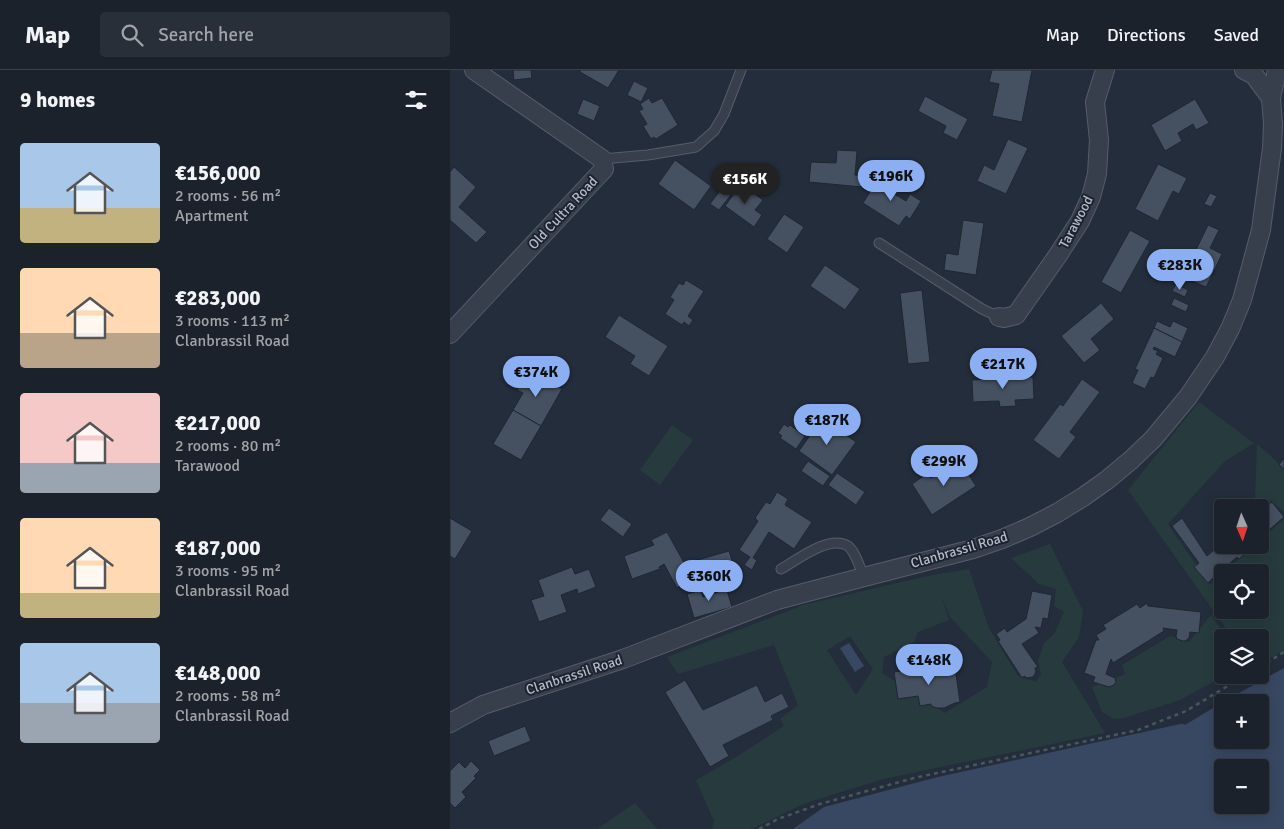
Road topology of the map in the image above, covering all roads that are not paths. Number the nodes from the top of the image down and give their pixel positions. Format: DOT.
graph roads {
  1 [pos="474,70"];
  2 [pos="741,70"];
  3 [pos="1105,70"];
  4 [pos="1244,70"];
  5 [pos="1277,70"];
  6 [pos="1278,98"];
  7 [pos="602,159"];
  8 [pos="879,243"];
  9 [pos="999,317"];
  10 [pos="450,334"];
  11 [pos="781,569"];
  12 [pos="864,577"];
  13 [pos="450,723"];
  1 -- 7 [label="street, Old Cultra Road"];
  2 -- 7 [label="lane"];
  3 -- 9 [label="street, Tarawood"];
  4 -- 6 [label="street"];
  5 -- 6 [label="street, Clanbrassil Road"];
  6 -- 12 [label="street, Clanbrassil Road"];
  7 -- 10 [label="street, Old Cultra Road"];
  8 -- 9 [label="lane"];
  11 -- 12 [label="lane"];
  12 -- 13 [label="street, Clanbrassil Road"];
}
